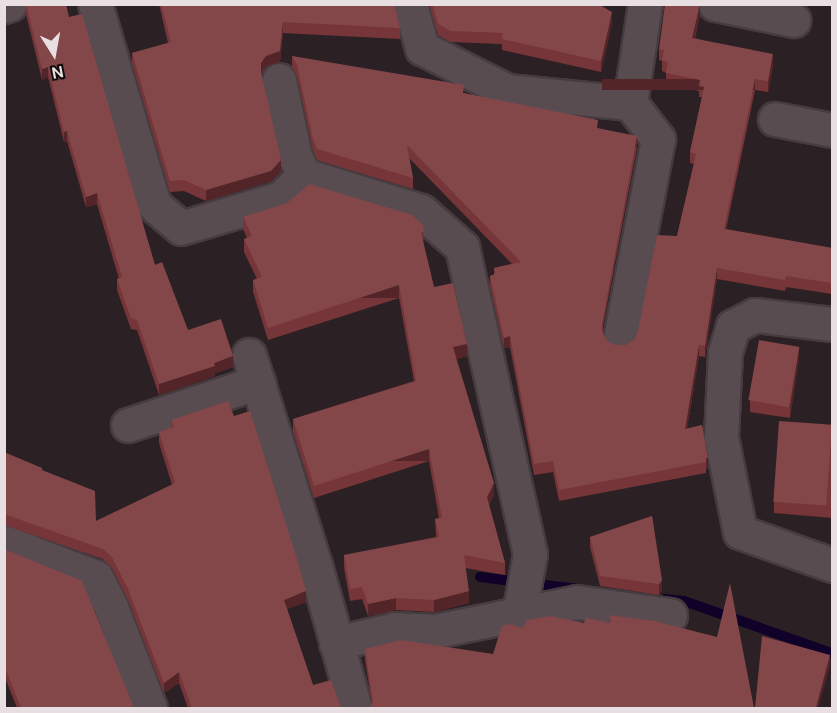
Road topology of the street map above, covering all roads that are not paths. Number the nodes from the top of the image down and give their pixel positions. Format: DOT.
graph roads {
  1 [pos="10,4"];
  2 [pos="95,4"];
  3 [pos="410,4"];
  4 [pos="645,4"];
  5 [pos="715,4"];
  6 [pos="4,6"];
  7 [pos="793,20"];
  8 [pos="279,80"];
  9 [pos="630,103"];
  10 [pos="775,118"];
  11 [pos="832,130"];
  12 [pos="304,175"];
  13 [pos="832,324"];
  14 [pos="620,338"];
  15 [pos="128,425"];
  16 [pos="4,542"];
  17 [pos="832,565"];
  18 [pos="519,614"];
  19 [pos="670,615"];
  20 [pos="336,643"];
  21 [pos="150,708"];
  22 [pos="355,708"];
  1 -- 6 [label="street"];
  2 -- 12 [label="street"];
  3 -- 9 [label="street"];
  4 -- 9 [label="street"];
  5 -- 7 [label="street"];
  8 -- 12 [label="street"];
  9 -- 14 [label="street"];
  10 -- 11 [label="street"];
  12 -- 18 [label="street"];
  13 -- 17 [label="street"];
  15 -- 20 [label="street"];
  16 -- 21 [label="street"];
  18 -- 19 [label="street"];
  18 -- 20 [label="street"];
  20 -- 22 [label="street"];
}
